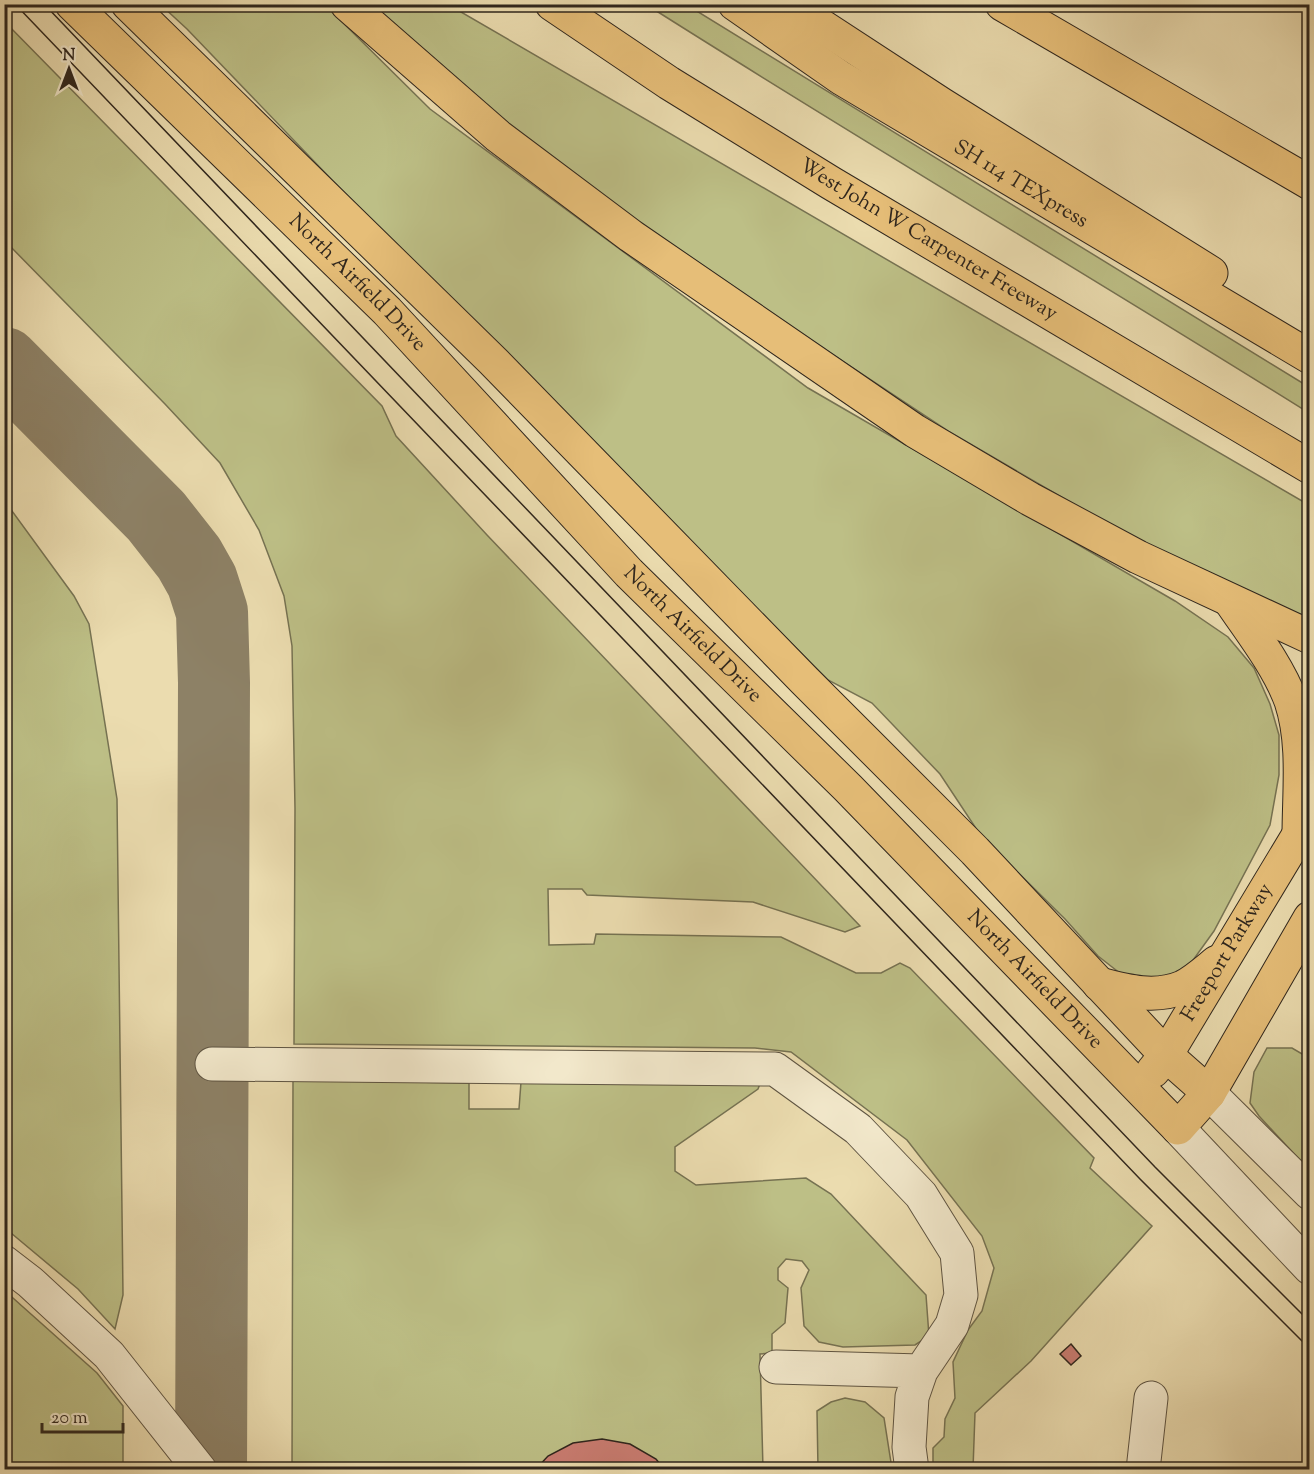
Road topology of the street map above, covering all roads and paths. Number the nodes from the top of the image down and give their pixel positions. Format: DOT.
graph roads {
  1 [pos="72,4"];
  2 [pos="128,4"];
  3 [pos="347,4"];
  4 [pos="552,4"];
  5 [pos="735,4"];
  6 [pos="788,4"];
  7 [pos="1002,4"];
  8 [pos="1310,183"];
  9 [pos="1310,334"];
  10 [pos="1310,357"];
  11 [pos="1310,467"];
  12 [pos="1231,602"];
  13 [pos="1310,637"];
  14 [pos="1304,826"];
  15 [pos="1310,918"];
  16 [pos="1228,953"];
  17 [pos="1099,984"];
  18 [pos="1166,1055"];
  19 [pos="212,1064"];
  20 [pos="1140,1087"];
  21 [pos="1209,1093"];
  22 [pos="1178,1128"];
  23 [pos="1310,1192"];
  24 [pos="4,1262"];
  25 [pos="1310,1268"];
  26 [pos="776,1367"];
  27 [pos="921,1371"];
  28 [pos="1151,1398"];
  29 [pos="200,1470"];
  30 [pos="912,1470"];
  31 [pos="1143,1470"];
  1 -- 20 [label="main road, North Airfield Drive"];
  2 -- 17 [label="main road, North Airfield Drive"];
  3 -- 12 [label="main road"];
  4 -- 11 [label="main road, West John W Carpenter Freeway"];
  5 -- 10 [label="main road, SH 114 TEXpress"];
  6 -- 9 [label="main road"];
  7 -- 8 [label="main road"];
  12 -- 13 [label="main road"];
  12 -- 14 [label="main road"];
  14 -- 16 [label="main road, Freeport Parkway"];
  15 -- 21 [label="main road"];
  16 -- 17 [label="main road"];
  16 -- 18 [label="main road, Freeport Parkway"];
  17 -- 18 [label="main road, North Airfield Drive"];
  18 -- 20 [label="main road, Freeport Parkway"];
  18 -- 21 [label="main road, North Airfield Drive"];
  19 -- 27 [label="street"];
  20 -- 22 [label="main road, North Airfield Drive"];
  21 -- 22 [label="main road"];
  21 -- 23 [label="street, North Airfield Drive"];
  22 -- 25 [label="street, North Airfield Drive"];
  24 -- 29 [label="street"];
  26 -- 27 [label="street"];
  27 -- 30 [label="street"];
  28 -- 31 [label="street"];
}
